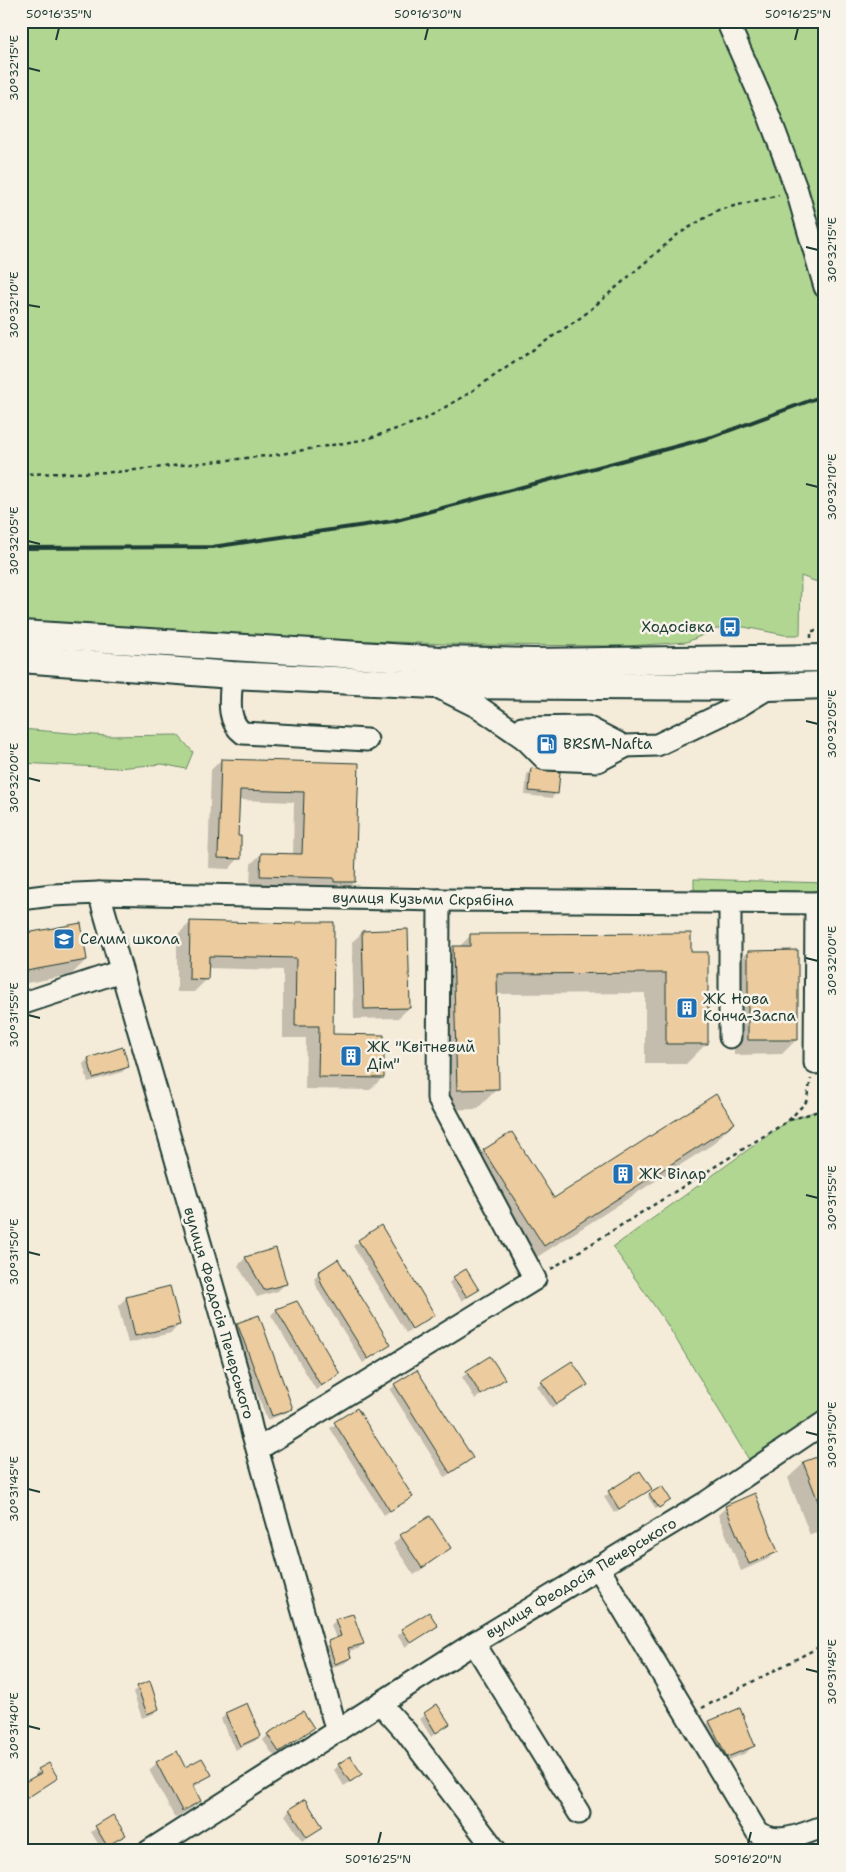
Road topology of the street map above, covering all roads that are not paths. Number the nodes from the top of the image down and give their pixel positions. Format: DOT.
graph roads {
  1 [pos="728,21"];
  2 [pos="817,230"];
  3 [pos="825,286"];
  4 [pos="21,634"];
  5 [pos="21,658"];
  6 [pos="825,658"];
  7 [pos="232,675"];
  8 [pos="434,685"];
  9 [pos="825,685"];
  10 [pos="770,687"];
  11 [pos="517,734"];
  12 [pos="367,740"];
  13 [pos="625,746"];
  14 [pos="100,894"];
  15 [pos="21,899"];
  16 [pos="439,900"];
  17 [pos="730,903"];
  18 [pos="820,903"];
  19 [pos="121,971"];
  20 [pos="21,1004"];
  21 [pos="730,1037"];
  22 [pos="815,1063"];
  23 [pos="825,1422"];
  24 [pos="258,1449"];
  25 [pos="598,1567"];
  26 [pos="474,1643"];
  27 [pos="380,1703"];
  28 [pos="337,1732"];
  29 [pos="579,1813"];
  30 [pos="825,1826"];
  31 [pos="150,1851"];
  32 [pos="496,1851"];
  1 -- 2 [label="street"];
  2 -- 3 [label="street"];
  4 -- 6 [label="main road"];
  5 -- 7 [label="main road"];
  7 -- 8 [label="main road"];
  7 -- 12 [label="street"];
  8 -- 10 [label="main road"];
  8 -- 11 [label="street"];
  9 -- 10 [label="main road"];
  10 -- 13 [label="street"];
  11 -- 13 [label="street"];
  11 -- 13 [label="street"];
  14 -- 15 [label="street, вулиця Кузьми Скрябіна"];
  14 -- 16 [label="street, вулиця Кузьми Скрябіна"];
  14 -- 19 [label="street, вулиця Феодосія Печерського"];
  16 -- 17 [label="street, вулиця Кузьми Скрябіна"];
  16 -- 24 [label="street"];
  17 -- 18 [label="street, вулиця Кузьми Скрябіна"];
  17 -- 21 [label="street"];
  18 -- 22 [label="street"];
  19 -- 20 [label="street"];
  19 -- 24 [label="street, вулиця Феодосія Печерського"];
  23 -- 25 [label="street, вулиця Феодосія Печерського"];
  24 -- 28 [label="street, вулиця Феодосія Печерського"];
  25 -- 26 [label="street, вулиця Феодосія Печерського"];
  25 -- 30 [label="street"];
  26 -- 27 [label="street, вулиця Феодосія Печерського"];
  26 -- 29 [label="street"];
  27 -- 28 [label="street, вулиця Феодосія Печерського"];
  27 -- 32 [label="street"];
  28 -- 31 [label="street, вулиця Феодосія Печерського"];
}
